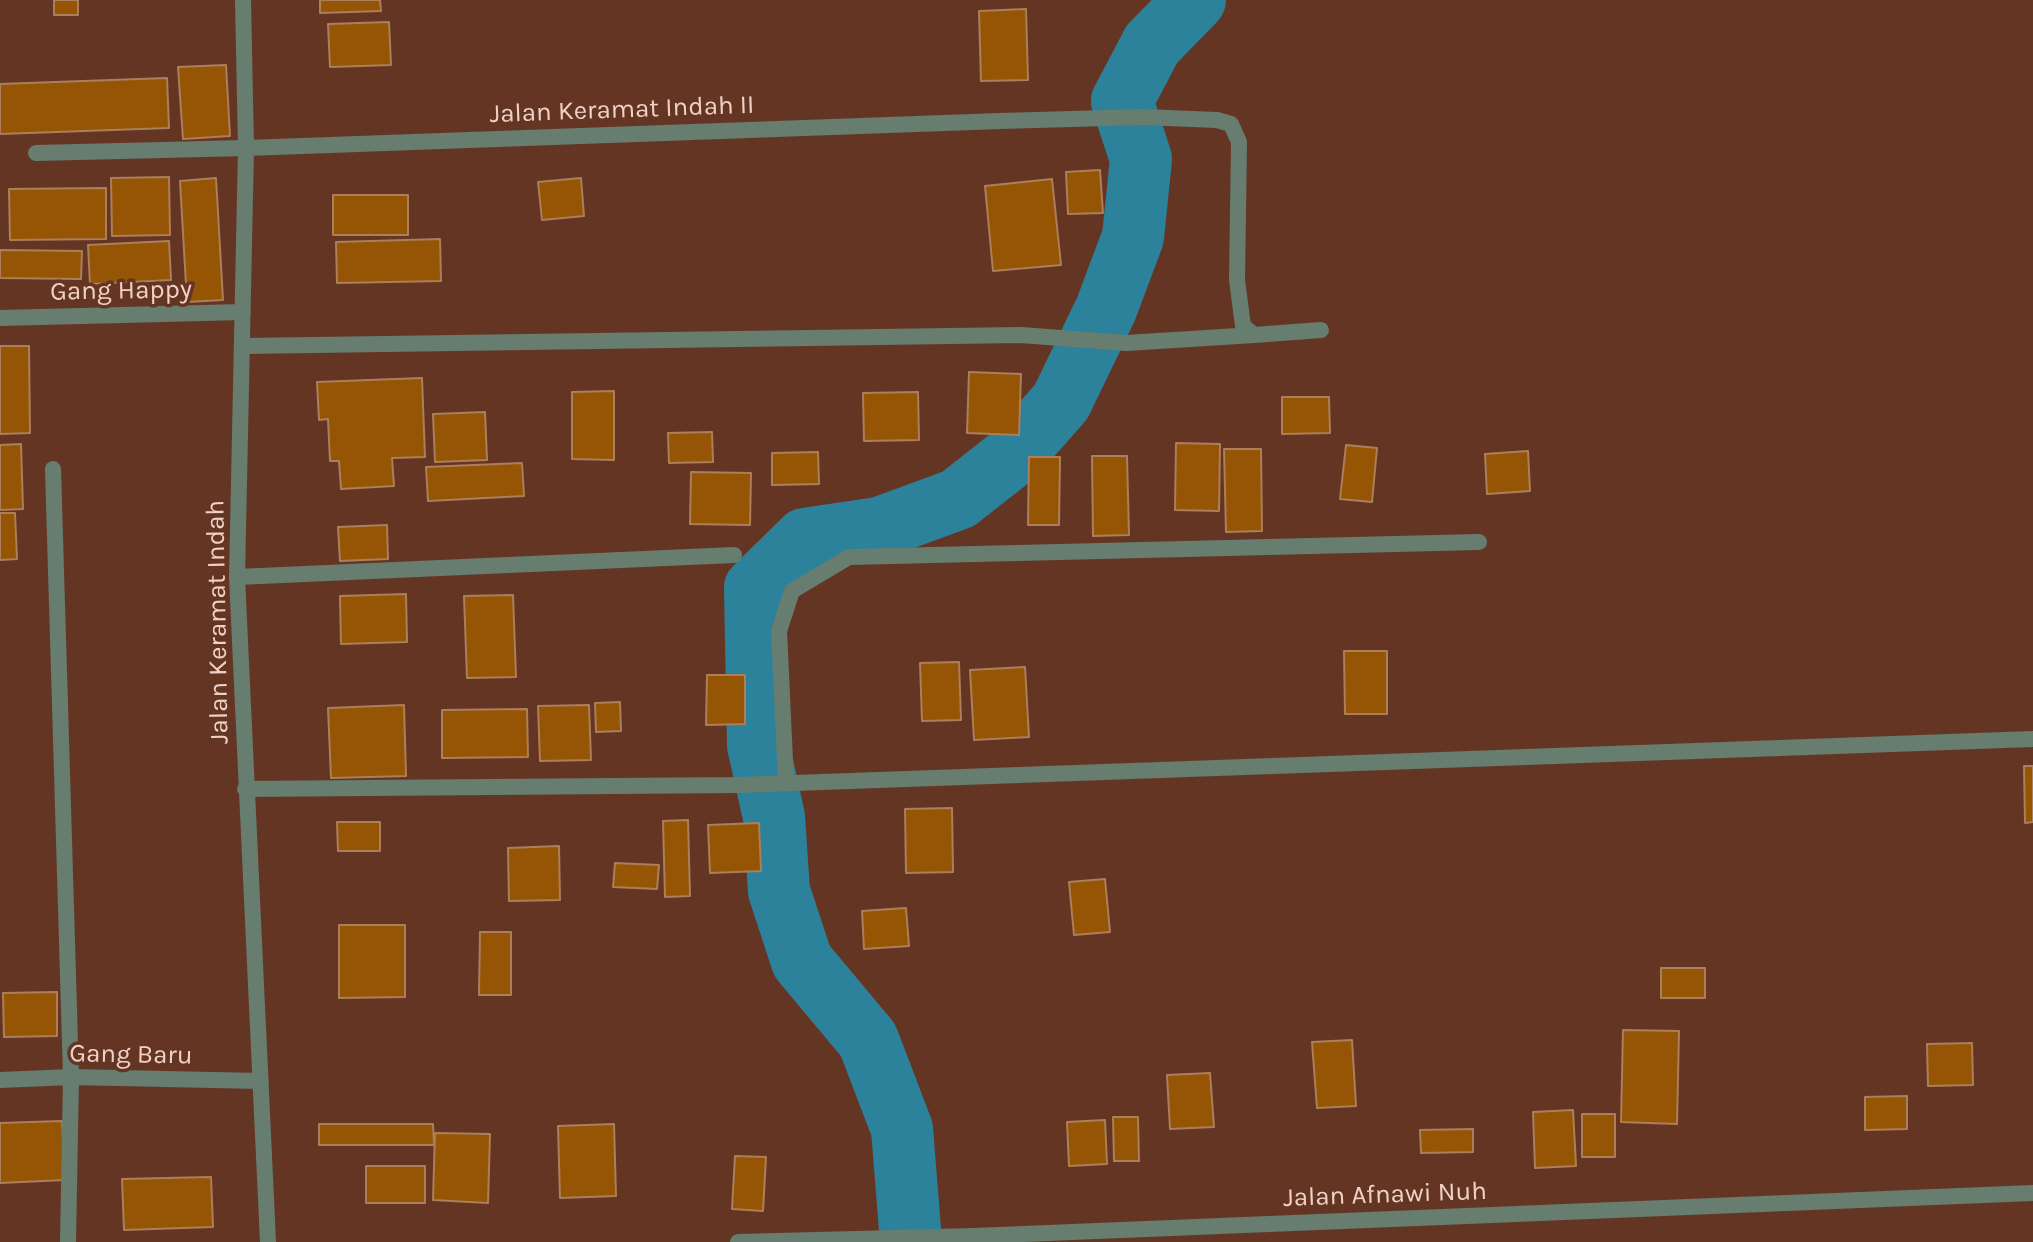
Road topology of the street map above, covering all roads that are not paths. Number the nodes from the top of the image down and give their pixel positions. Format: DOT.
graph roads {
  1 [pos="243,0"];
  2 [pos="246,148"];
  3 [pos="36,153"];
  4 [pos="243,312"];
  5 [pos="0,318"];
  6 [pos="1321,330"];
  7 [pos="1254,335"];
  8 [pos="243,346"];
  9 [pos="53,469"];
  10 [pos="1479,542"];
  11 [pos="734,555"];
  12 [pos="237,577"];
  13 [pos="2033,739"];
  14 [pos="779,783"];
  15 [pos="245,789"];
  16 [pos="71,1077"];
  17 [pos="0,1080"];
  18 [pos="261,1081"];
  19 [pos="2033,1193"];
  20 [pos="68,1242"];
  21 [pos="268,1242"];
  22 [pos="738,1242"];
  1 -- 2 [label="street, Jalan Keramat Indah"];
  2 -- 3 [label="street, Jalan Keramat Indah II"];
  2 -- 4 [label="street, Jalan Keramat Indah"];
  2 -- 7 [label="street, Jalan Keramat Indah II"];
  4 -- 5 [label="street, Gang Happy"];
  4 -- 8 [label="street, Jalan Keramat Indah"];
  6 -- 7 [label="street"];
  7 -- 8 [label="street"];
  8 -- 12 [label="street, Jalan Keramat Indah"];
  9 -- 16 [label="street"];
  10 -- 14 [label="street"];
  11 -- 12 [label="street"];
  12 -- 15 [label="street, Jalan Keramat Indah"];
  13 -- 14 [label="street"];
  14 -- 15 [label="street"];
  15 -- 18 [label="street, Jalan Keramat Indah"];
  16 -- 17 [label="street, Gang Baru"];
  16 -- 18 [label="street, Gang Baru"];
  16 -- 20 [label="street"];
  18 -- 21 [label="street, Jalan Keramat Indah"];
  19 -- 22 [label="street, Jalan Afnawi Nuh"];
}
